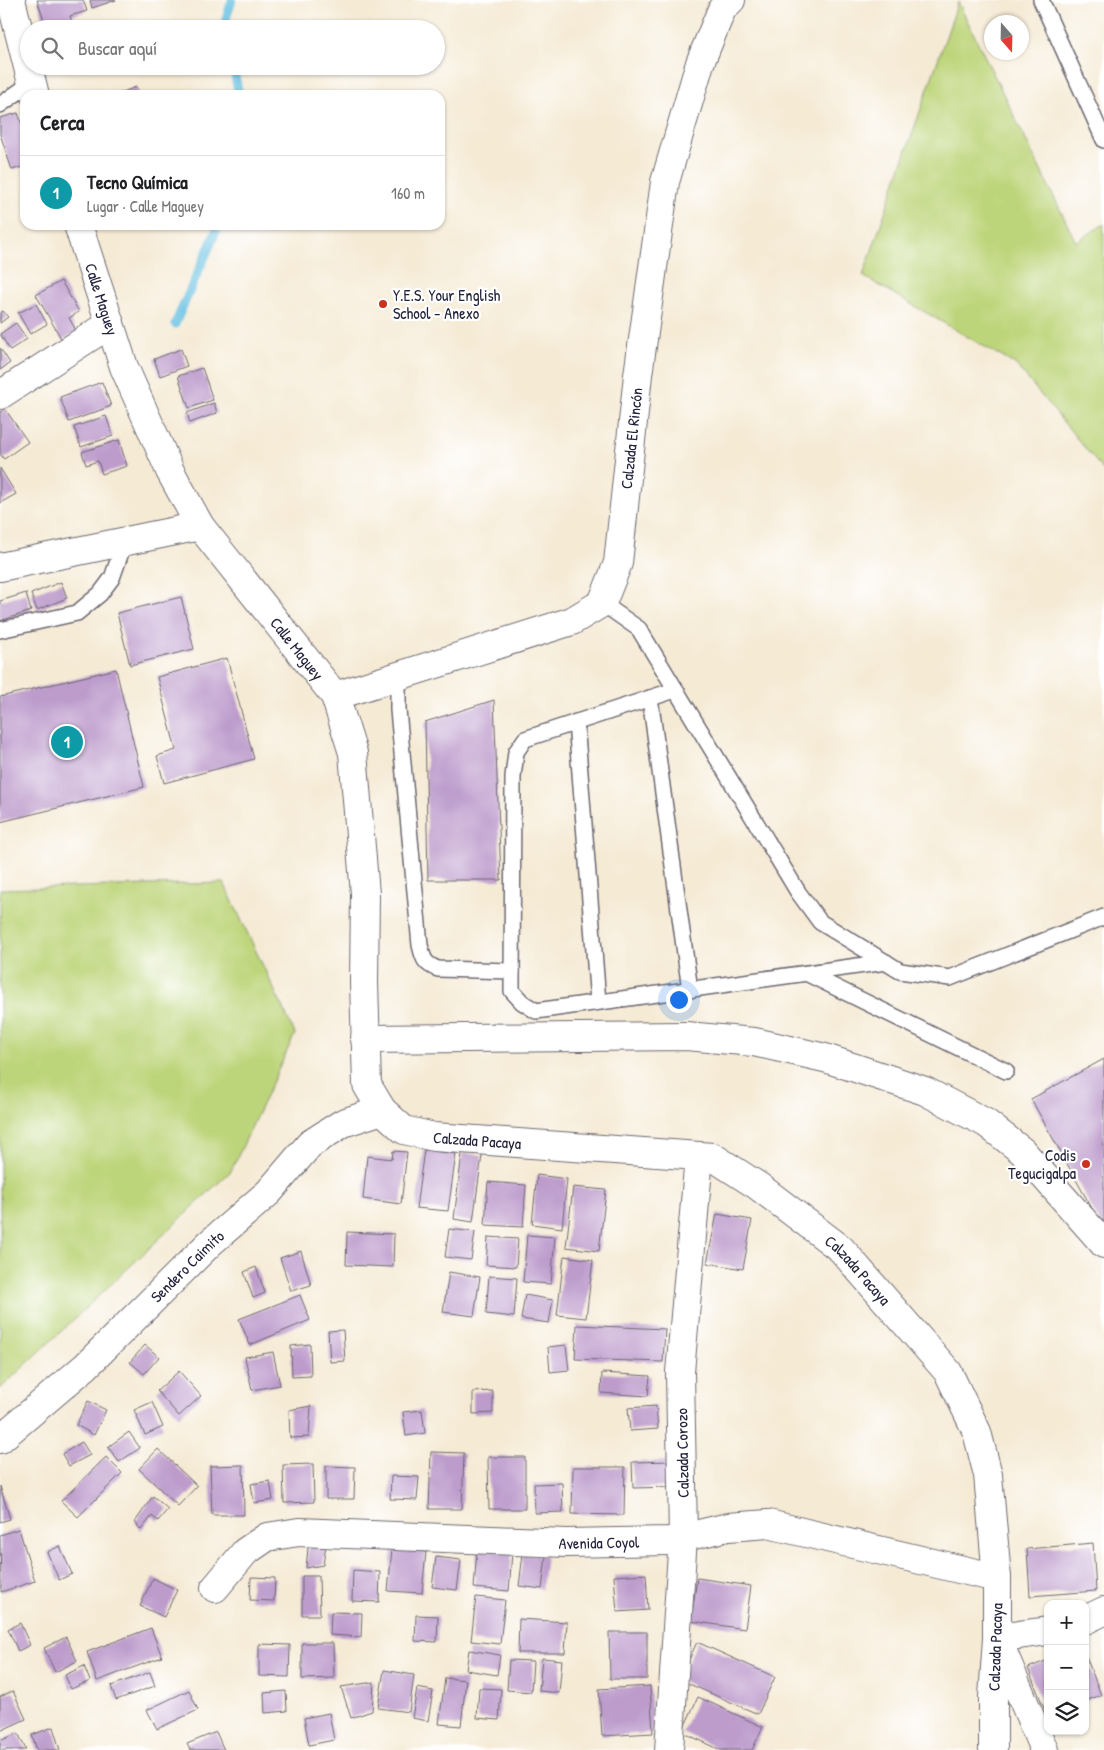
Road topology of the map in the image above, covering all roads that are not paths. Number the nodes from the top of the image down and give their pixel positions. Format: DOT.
graph roads {
  1 [pos="11,0"];
  2 [pos="731,0"];
  3 [pos="1041,0"];
  4 [pos="20,36"];
  5 [pos="30,75"];
  6 [pos="33,89"];
  7 [pos="20,95"];
  8 [pos="0,104"];
  9 [pos="1104,140"];
  10 [pos="80,230"];
  11 [pos="110,324"];
  12 [pos="0,395"];
  13 [pos="200,526"];
  14 [pos="126,541"];
  15 [pos="0,567"];
  16 [pos="602,603"];
  17 [pos="0,630"];
  18 [pos="398,676"];
  19 [pos="675,690"];
  20 [pos="335,696"];
  21 [pos="650,698"];
  22 [pos="576,722"];
  23 [pos="1104,916"];
  24 [pos="886,962"];
  25 [pos="512,971"];
  26 [pos="808,974"];
  27 [pos="690,990"];
  28 [pos="598,1002"];
  29 [pos="365,1039"];
  30 [pos="1006,1071"];
  31 [pos="382,1110"];
  32 [pos="699,1157"];
  33 [pos="1104,1244"];
  34 [pos="0,1439"];
  35 [pos="683,1537"];
  36 [pos="997,1578"];
  37 [pos="215,1588"];
  38 [pos="1104,1611"];
  39 [pos="1089,1618"];
  40 [pos="1044,1632"];
  41 [pos="998,1638"];
  42 [pos="670,1750"];
  43 [pos="992,1750"];
  44 [pos="1044,1750"];
  1 -- 4 [label="street"];
  2 -- 16 [label="street, Calzada El Rincón"];
  3 -- 9 [label="lane"];
  5 -- 6 [label="street"];
  7 -- 8 [label="lane"];
  10 -- 11 [label="street, Calle Maguey"];
  11 -- 12 [label="street"];
  11 -- 13 [label="street, Calle Maguey"];
  13 -- 14 [label="street"];
  13 -- 20 [label="street, Calle Maguey"];
  14 -- 15 [label="street"];
  14 -- 17 [label="lane"];
  16 -- 18 [label="street"];
  16 -- 19 [label="lane"];
  18 -- 20 [label="street"];
  18 -- 25 [label="lane"];
  19 -- 21 [label="lane"];
  19 -- 24 [label="lane"];
  20 -- 29 [label="street, Calle Maguey"];
  21 -- 22 [label="lane"];
  21 -- 27 [label="lane"];
  22 -- 25 [label="lane"];
  22 -- 28 [label="lane"];
  23 -- 24 [label="lane"];
  24 -- 26 [label="lane"];
  25 -- 28 [label="lane"];
  26 -- 27 [label="lane"];
  26 -- 30 [label="lane"];
  27 -- 28 [label="lane"];
  29 -- 31 [label="street, Calle Maguey"];
  29 -- 33 [label="street"];
  31 -- 32 [label="street, Calzada Pacaya"];
  31 -- 34 [label="street, Sendero Caimito"];
  32 -- 35 [label="street, Calzada Corozo"];
  32 -- 36 [label="street, Calzada Pacaya"];
  35 -- 36 [label="street, Avenida Coyol"];
  35 -- 37 [label="street, Avenida Coyol"];
  35 -- 42 [label="street, Calzada Corozo"];
  36 -- 41 [label="street, Calzada Pacaya"];
  38 -- 39 [label="street"];
  40 -- 41 [label="street"];
  41 -- 43 [label="street, Calzada Pacaya"];
  41 -- 44 [label="street"];
}
